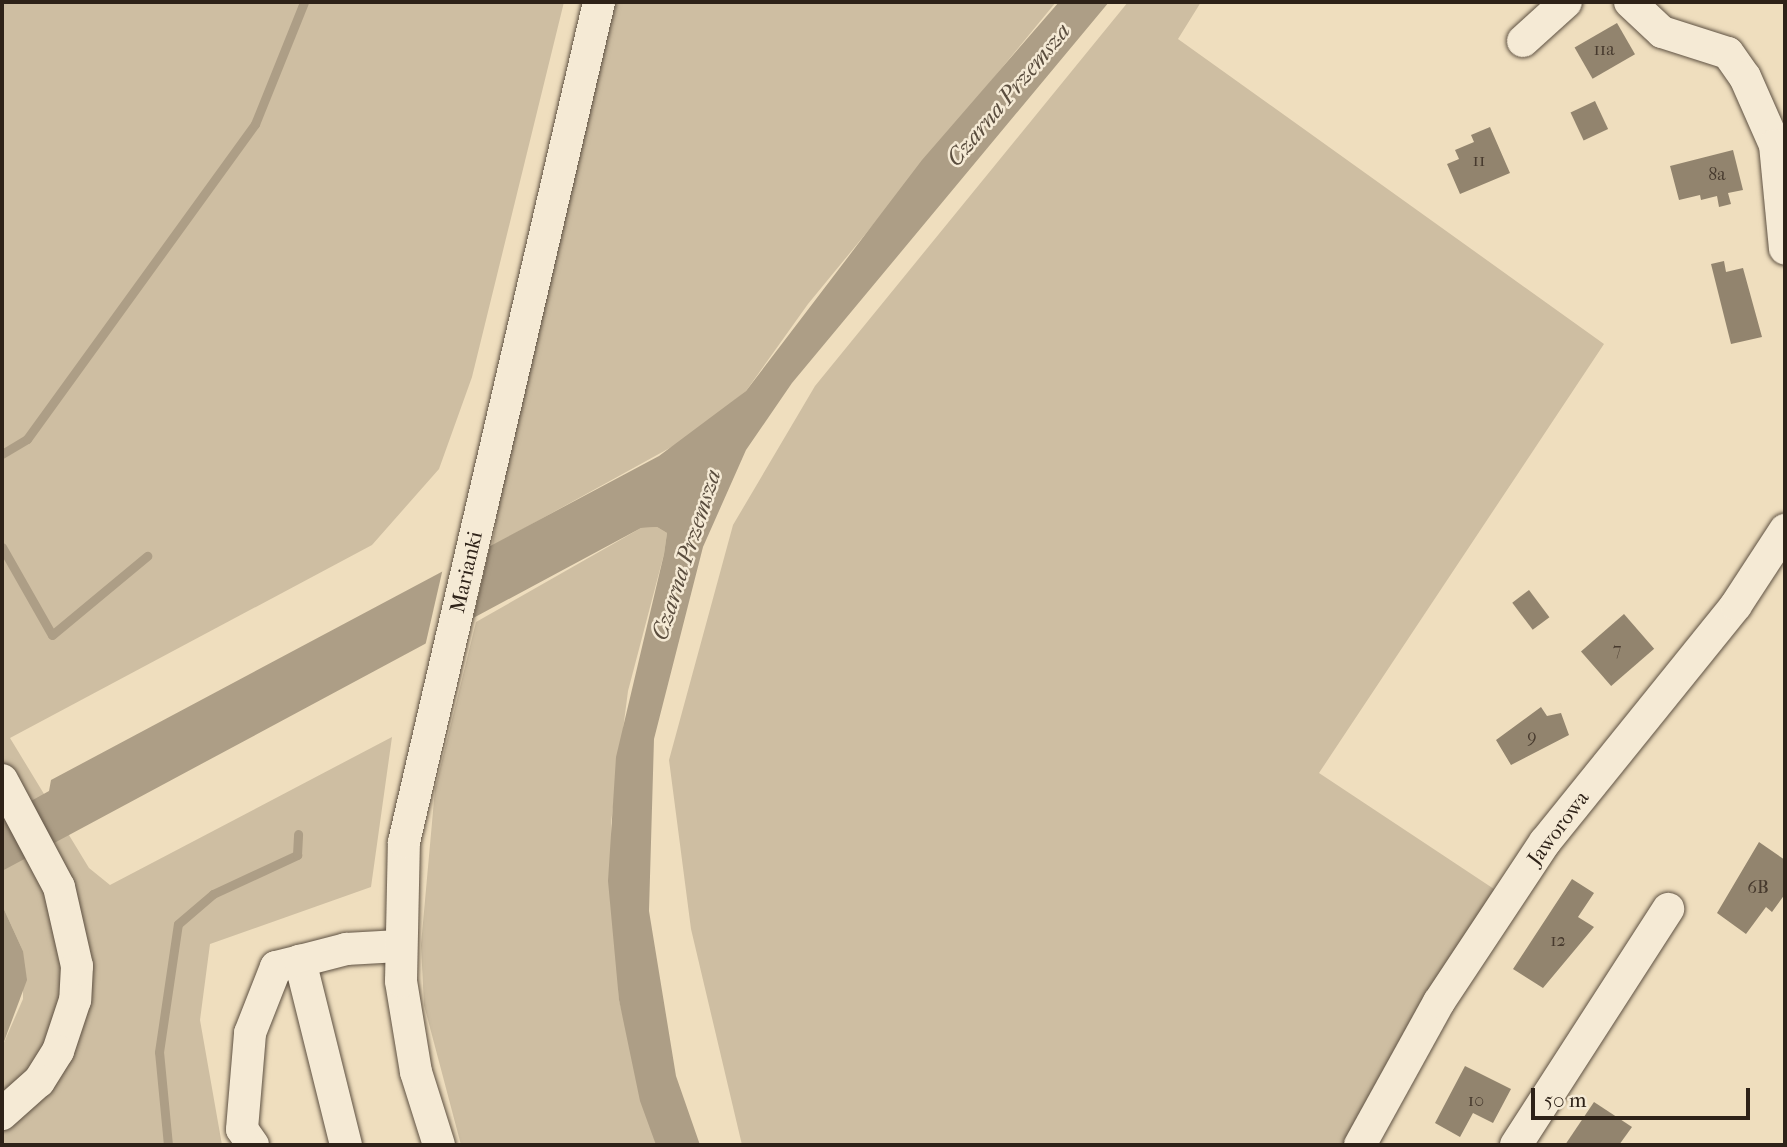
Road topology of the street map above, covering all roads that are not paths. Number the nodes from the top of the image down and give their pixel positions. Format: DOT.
graph roads {
  1 [pos="599,2"];
  2 [pos="1566,2"];
  3 [pos="1630,2"];
  4 [pos="1524,41"];
  5 [pos="1785,249"];
  6 [pos="1785,530"];
  7 [pos="3,783"];
  8 [pos="1668,909"];
  9 [pos="398,946"];
  10 [pos="300,961"];
  11 [pos="2,1114"];
  12 [pos="253,1145"];
  13 [pos="346,1145"];
  14 [pos="439,1145"];
  15 [pos="1360,1145"];
  16 [pos="1516,1145"];
  1 -- 9 [label="street, Marianki"];
  2 -- 4 [label="street"];
  3 -- 5 [label="street"];
  6 -- 15 [label="street, Jaworowa"];
  7 -- 11 [label="street"];
  8 -- 16 [label="street"];
  9 -- 10 [label="street"];
  9 -- 14 [label="street, Marianki"];
  10 -- 12 [label="street"];
  10 -- 13 [label="street"];
}
